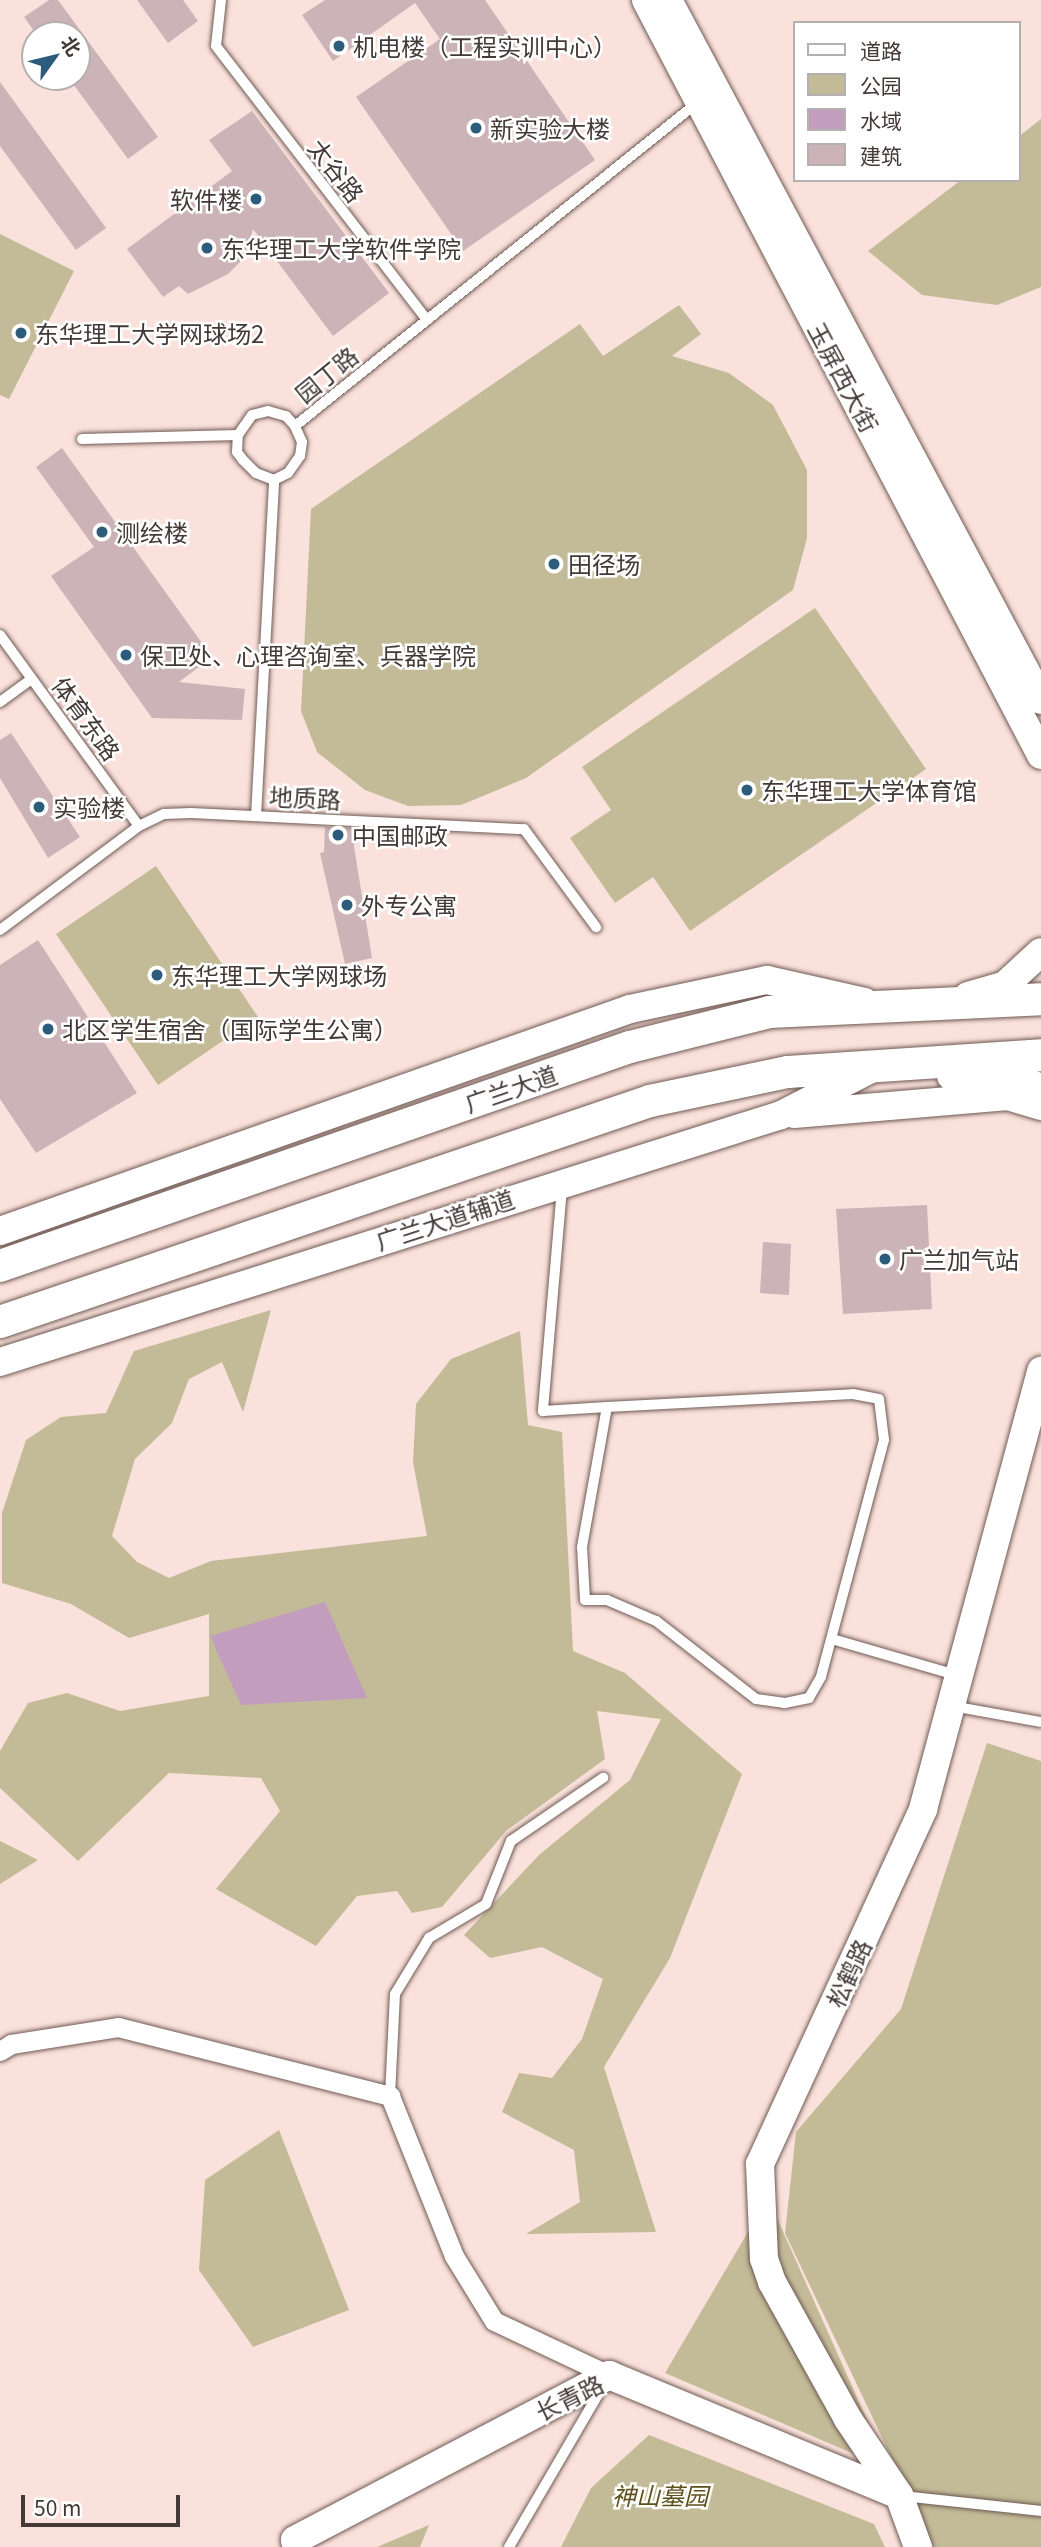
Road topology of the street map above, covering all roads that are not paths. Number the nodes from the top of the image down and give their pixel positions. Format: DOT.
graph roads {
  1 [pos="221,0"];
  2 [pos="646,0"];
  3 [pos="668,0"];
  4 [pos="700,101"];
  5 [pos="426,319"];
  6 [pos="295,426"];
  7 [pos="238,435"];
  8 [pos="82,439"];
  9 [pos="274,480"];
  10 [pos="0,635"];
  11 [pos="32,679"];
  12 [pos="1041,700"];
  13 [pos="0,702"];
  14 [pos="1041,755"];
  15 [pos="256,816"];
  16 [pos="139,826"];
  17 [pos="596,927"];
  18 [pos="0,930"];
  19 [pos="1041,951"];
  20 [pos="1041,999"];
  21 [pos="951,1002"];
  22 [pos="874,1004"];
  23 [pos="1041,1055"];
  24 [pos="883,1062"];
  25 [pos="850,1080"];
  26 [pos="1041,1088"];
  27 [pos="1041,1106"];
  28 [pos="781,1115"];
  29 [pos="563,1181"];
  30 [pos="0,1231"];
  31 [pos="0,1266"];
  32 [pos="0,1322"];
  33 [pos="0,1362"];
  34 [pos="1041,1371"];
  35 [pos="607,1407"];
  36 [pos="832,1639"];
  37 [pos="959,1676"];
  38 [pos="951,1706"];
  39 [pos="1041,1722"];
  40 [pos="603,1778"];
  41 [pos="0,2051"];
  42 [pos="390,2096"];
  43 [pos="610,2375"];
  44 [pos="899,2496"];
  45 [pos="1041,2511"];
  46 [pos="291,2545"];
  47 [pos="509,2547"];
  48 [pos="918,2547"];
  1 -- 5 [label="lane, 太谷路"];
  2 -- 4 [label="main road, 玉屏西大街"];
  3 -- 12 [label="main road, 玉屏西大街"];
  4 -- 5 [label="lane, 园丁路"];
  4 -- 14 [label="main road, 玉屏西大街"];
  5 -- 6 [label="lane, 园丁路"];
  6 -- 7 [label="lane"];
  6 -- 9 [label="lane, 园丁路"];
  7 -- 8 [label="lane"];
  7 -- 9 [label="lane"];
  9 -- 15 [label="lane"];
  10 -- 11 [label="lane, 体育东路"];
  11 -- 13 [label="lane"];
  11 -- 16 [label="lane, 体育东路"];
  15 -- 16 [label="lane, 地质路"];
  15 -- 17 [label="lane, 地质路"];
  16 -- 18 [label="lane, 地质路"];
  19 -- 21 [label="main road"];
  20 -- 21 [label="main road, 广兰大道"];
  21 -- 22 [label="main road, 广兰大道"];
  22 -- 30 [label="main road"];
  22 -- 31 [label="main road, 广兰大道"];
  23 -- 24 [label="main road"];
  24 -- 25 [label="main road, 广兰大道辅道"];
  24 -- 32 [label="main road"];
  25 -- 26 [label="main road"];
  25 -- 28 [label="main road, 广兰大道辅道"];
  27 -- 28 [label="main road"];
  28 -- 29 [label="main road, 广兰大道辅道"];
  29 -- 33 [label="main road, 广兰大道辅道"];
  29 -- 35 [label="lane"];
  34 -- 37 [label="main road, 松鹤路"];
  35 -- 36 [label="lane"];
  35 -- 36 [label="lane"];
  36 -- 37 [label="lane"];
  37 -- 38 [label="main road, 松鹤路"];
  38 -- 39 [label="lane"];
  38 -- 44 [label="main road, 松鹤路"];
  40 -- 42 [label="lane"];
  41 -- 42 [label="street"];
  42 -- 43 [label="street"];
  43 -- 44 [label="main road, 长青路"];
  43 -- 46 [label="main road, 长青路"];
  43 -- 47 [label="lane"];
  44 -- 45 [label="lane"];
  44 -- 48 [label="main road, 松鹤路"];
}
